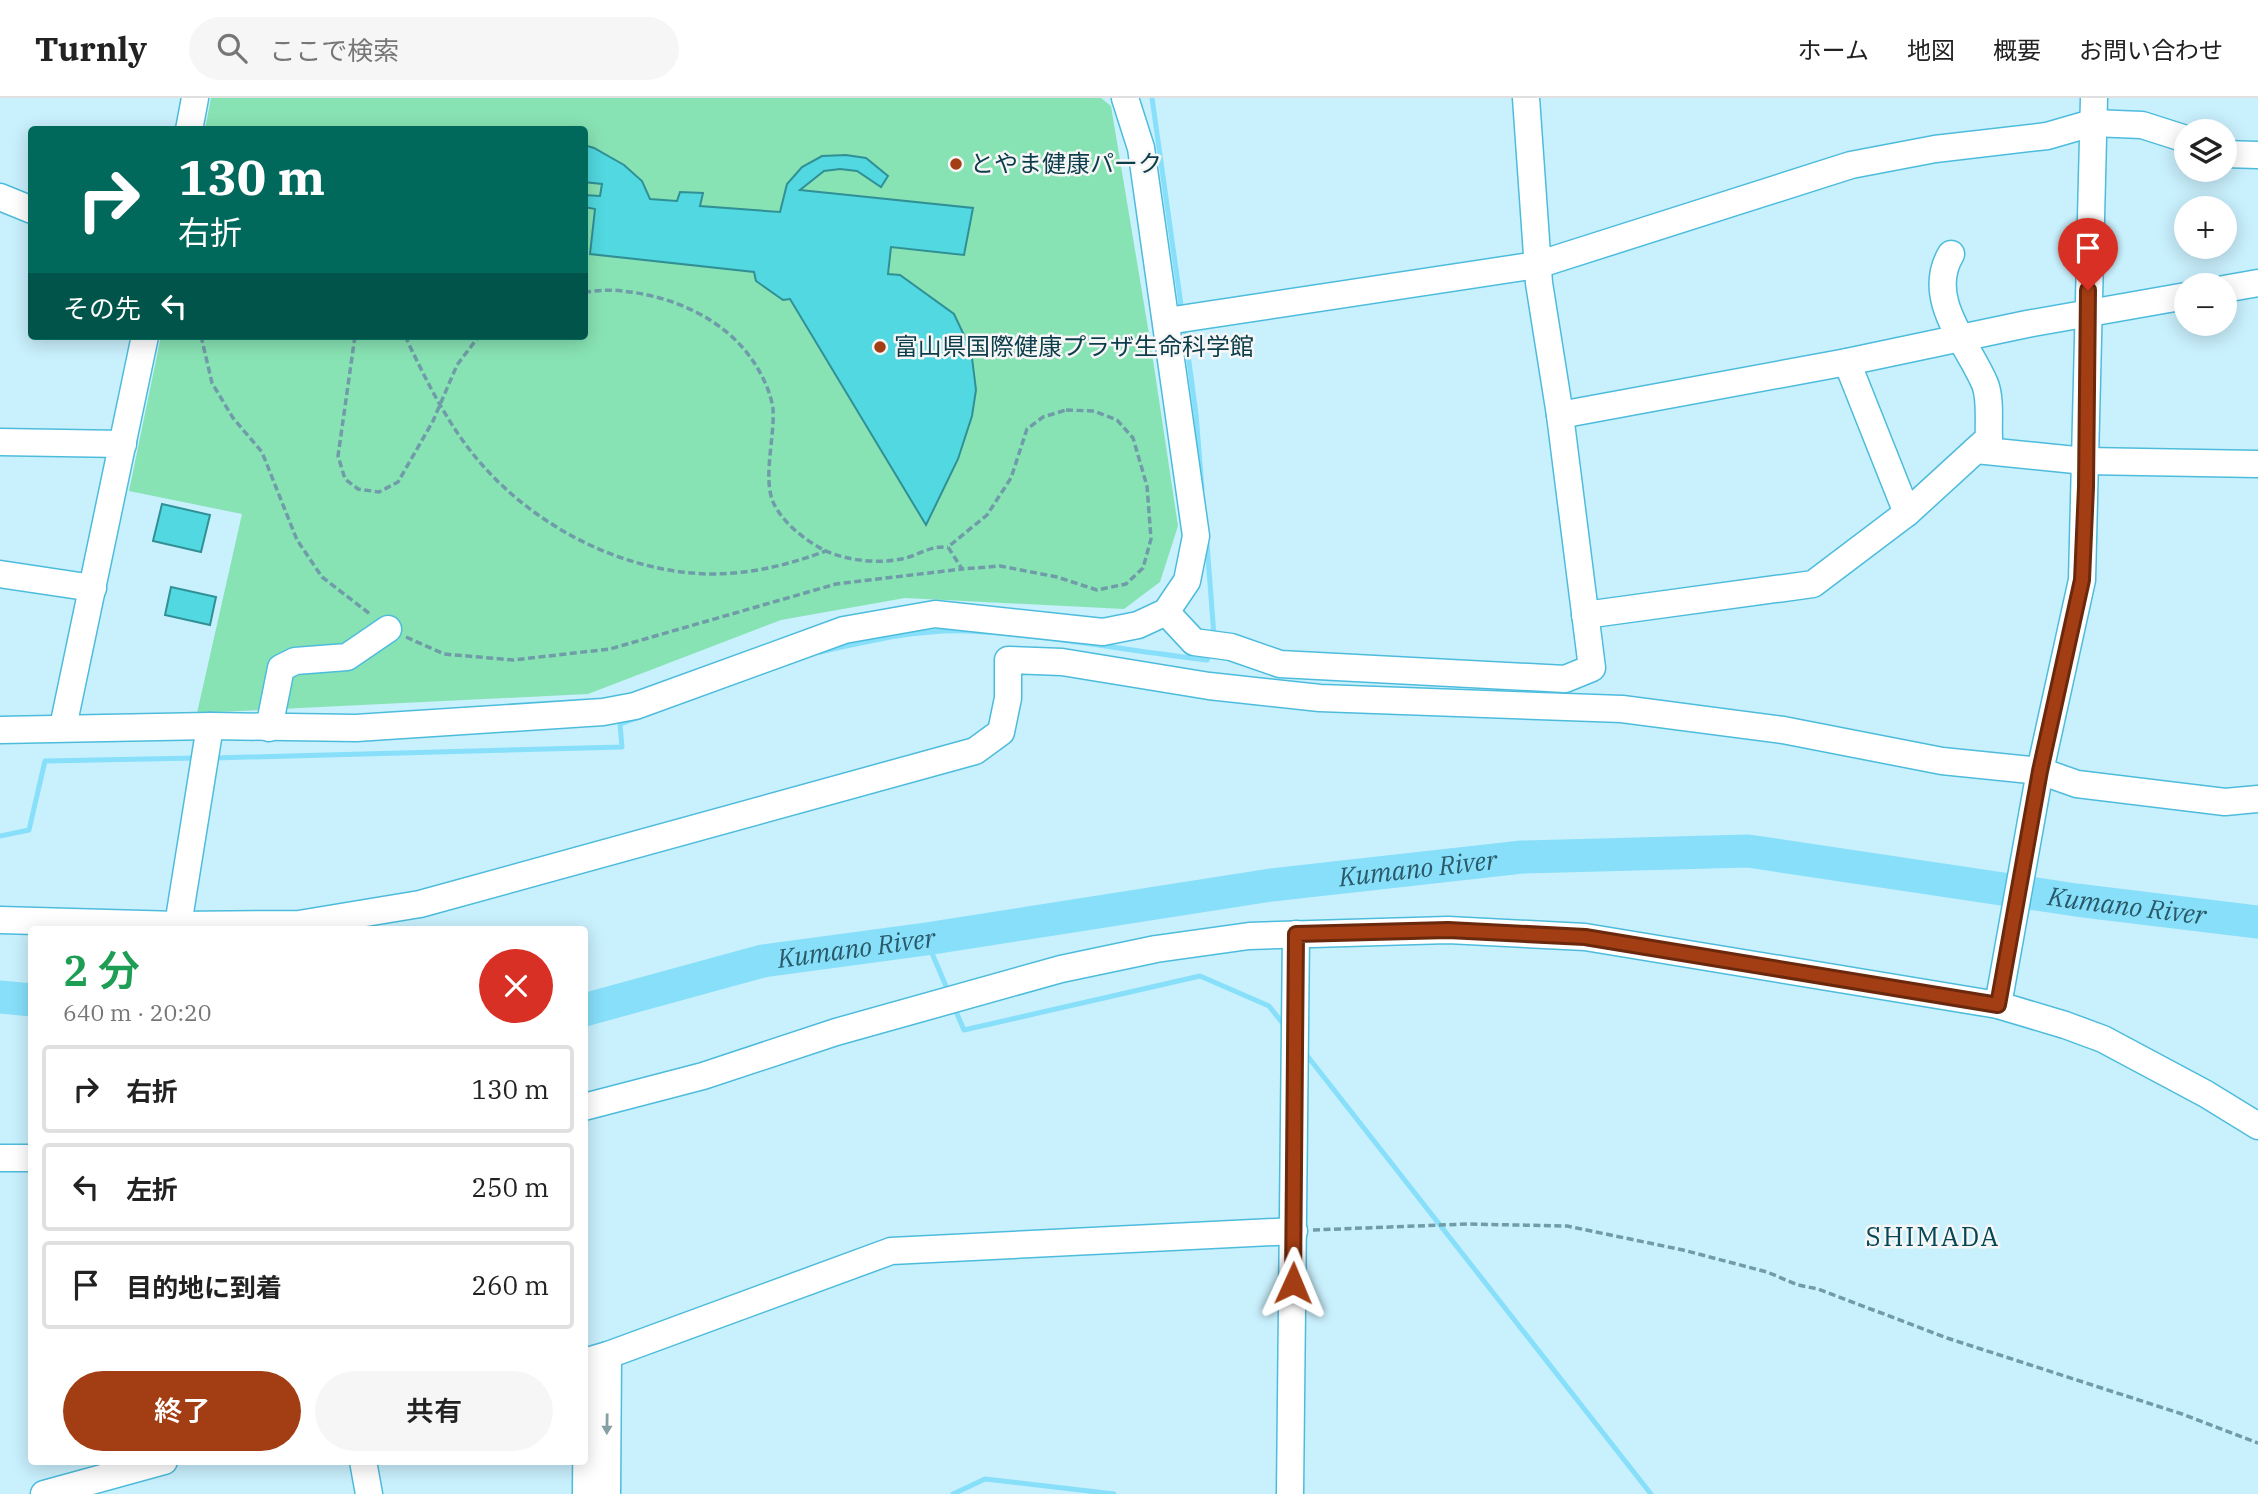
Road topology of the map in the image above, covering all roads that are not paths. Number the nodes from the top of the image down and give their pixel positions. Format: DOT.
graph roads {
  1 [pos="195,98"];
  2 [pos="1125,98"];
  3 [pos="1526,98"];
  4 [pos="2093,110"];
  5 [pos="189,126"];
  6 [pos="2174,135"];
  7 [pos="2237,154"];
  8 [pos="2258,155"];
  9 [pos="0,197"];
  10 [pos="28,209"];
  11 [pos="1951,254"];
  12 [pos="1537,265"];
  13 [pos="2258,284"];
  14 [pos="2237,287"];
  15 [pos="2174,298"];
  16 [pos="2087,313"];
  17 [pos="1167,321"];
  18 [pos="1959,338"];
  19 [pos="144,340"];
  20 [pos="1847,362"];
  21 [pos="1560,415"];
  22 [pos="0,442"];
  23 [pos="123,444"];
  24 [pos="1976,450"];
  25 [pos="2085,461"];
  26 [pos="2258,464"];
  27 [pos="1907,513"];
  28 [pos="0,574"];
  29 [pos="93,588"];
  30 [pos="1166,612"];
  31 [pos="1585,615"];
  32 [pos="388,629"];
  33 [pos="210,726"];
  34 [pos="63,727"];
  35 [pos="269,728"];
  36 [pos="0,730"];
  37 [pos="2037,783"];
  38 [pos="2258,799"];
  39 [pos="0,920"];
  40 [pos="178,925"];
  41 [pos="1296,934"];
  42 [pos="1998,1005"];
  43 [pos="588,1106"];
  44 [pos="2258,1126"];
  45 [pos="28,1157"];
  46 [pos="0,1158"];
  47 [pos="1294,1231"];
  48 [pos="593,1359"];
  49 [pos="588,1455"];
  50 [pos="149,1465"];
  51 [pos="364,1465"];
  52 [pos="588,1465"];
  53 [pos="44,1494"];
  54 [pos="369,1494"];
  55 [pos="586,1494"];
  56 [pos="607,1494"];
  57 [pos="1290,1494"];
  1 -- 5 [label="street"];
  2 -- 17 [label="street"];
  3 -- 12 [label="street"];
  4 -- 6 [label="street"];
  4 -- 12 [label="street"];
  4 -- 16 [label="street"];
  7 -- 8 [label="street"];
  9 -- 10 [label="street"];
  11 -- 18 [label="street"];
  12 -- 17 [label="street"];
  12 -- 21 [label="street"];
  13 -- 14 [label="street"];
  15 -- 16 [label="street"];
  16 -- 18 [label="street"];
  16 -- 25 [label="street"];
  17 -- 30 [label="street"];
  18 -- 20 [label="street"];
  18 -- 24 [label="street"];
  19 -- 23 [label="street"];
  20 -- 21 [label="street"];
  20 -- 27 [label="street"];
  21 -- 31 [label="street"];
  22 -- 23 [label="street"];
  23 -- 29 [label="street"];
  24 -- 25 [label="street"];
  24 -- 27 [label="street"];
  25 -- 26 [label="street"];
  25 -- 37 [label="street"];
  27 -- 31 [label="street"];
  28 -- 29 [label="street"];
  29 -- 34 [label="street"];
  30 -- 31 [label="street"];
  30 -- 35 [label="street"];
  32 -- 35 [label="street"];
  33 -- 34 [label="street"];
  33 -- 35 [label="street"];
  33 -- 40 [label="street"];
  34 -- 36 [label="street"];
  37 -- 38 [label="street"];
  37 -- 40 [label="street"];
  37 -- 42 [label="street"];
  39 -- 40 [label="street"];
  41 -- 42 [label="street"];
  41 -- 43 [label="street"];
  41 -- 47 [label="street"];
  42 -- 44 [label="street"];
  45 -- 46 [label="street"];
  47 -- 48 [label="street"];
  47 -- 57 [label="street"];
  48 -- 49 [label="street"];
  48 -- 56 [label="street, one-way"];
  50 -- 53 [label="street"];
  51 -- 54 [label="street"];
  52 -- 55 [label="street"];
}
